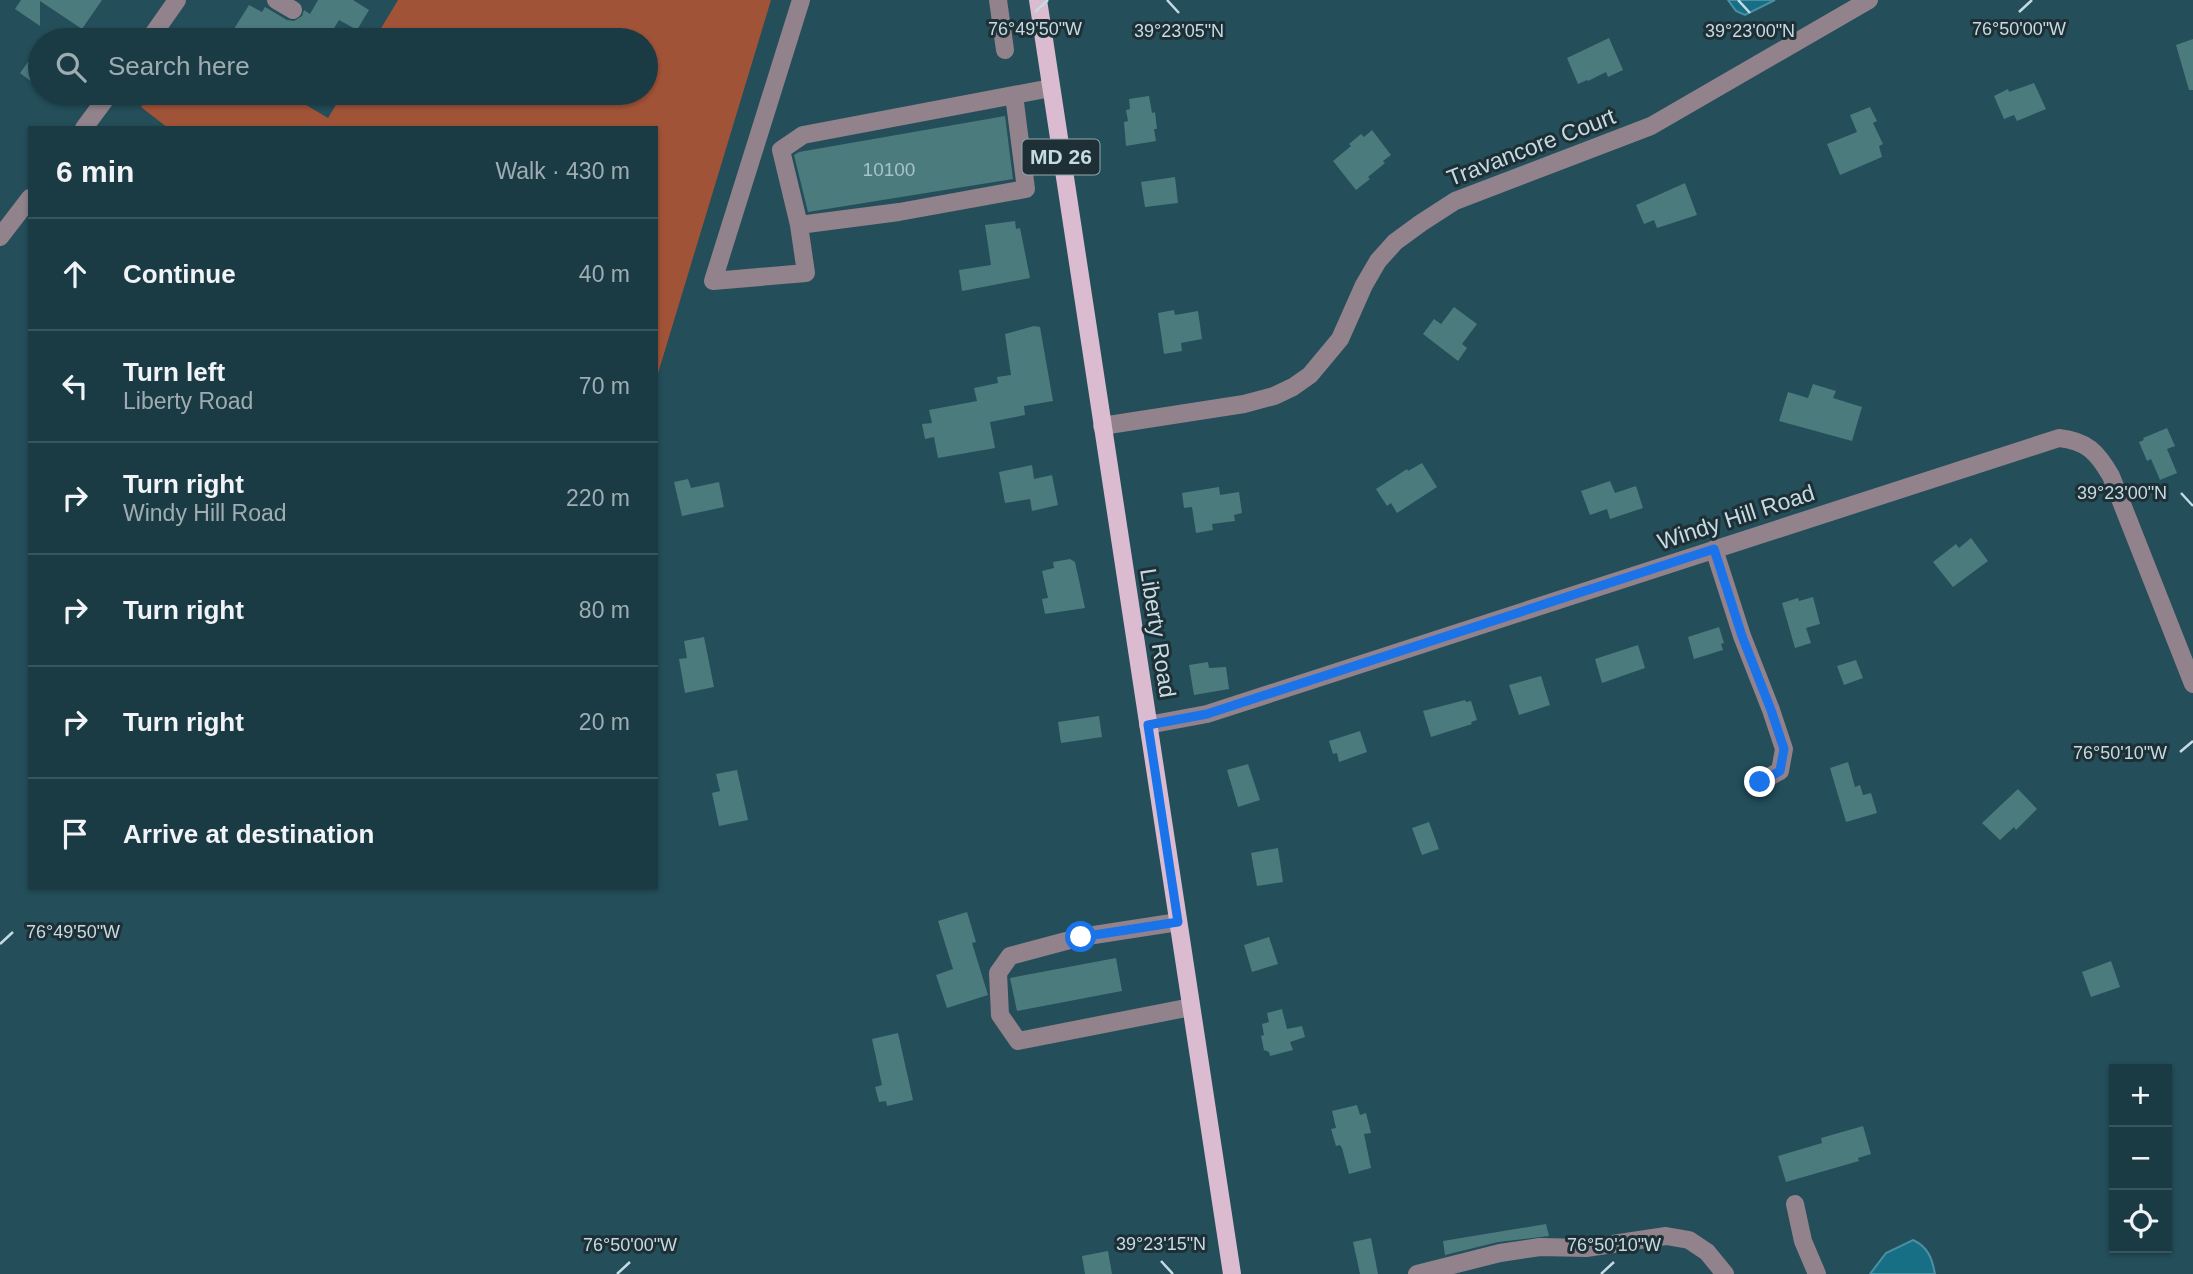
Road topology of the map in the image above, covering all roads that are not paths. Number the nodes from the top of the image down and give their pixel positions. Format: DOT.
graph roads {
  1 [pos="177,0"];
  2 [pos="276,0"];
  3 [pos="801,0"];
  4 [pos="998,0"];
  5 [pos="1038,0"];
  6 [pos="1869,0"];
  7 [pos="293,10"];
  8 [pos="157,28"];
  9 [pos="1005,50"];
  10 [pos="1051,88"];
  11 [pos="1014,95"];
  12 [pos="101,105"];
  13 [pos="85,126"];
  14 [pos="757,143"];
  15 [pos="781,150"];
  16 [pos="28,201"];
  17 [pos="799,225"];
  18 [pos="0,237"];
  19 [pos="1102,426"];
  20 [pos="1714,549"];
  21 [pos="2193,684"];
  22 [pos="1148,725"];
  23 [pos="1760,782"];
  24 [pos="1178,922"];
  25 [pos="1191,1007"];
  26 [pos="1795,1204"];
  27 [pos="1232,1274"];
  28 [pos="1417,1274"];
  29 [pos="1725,1274"];
  30 [pos="1817,1274"];
  1 -- 8 [label="street"];
  2 -- 7 [label="street"];
  3 -- 14 [label="street"];
  4 -- 9 [label="street"];
  5 -- 10 [label="main road, Liberty Road / MD 26"];
  6 -- 19 [label="street, Travancore Court"];
  10 -- 11 [label="street"];
  10 -- 19 [label="main road, Liberty Road / MD 26"];
  11 -- 15 [label="street"];
  11 -- 17 [label="street"];
  12 -- 13 [label="street"];
  14 -- 15 [label="street"];
  14 -- 17 [label="street"];
  15 -- 17 [label="street"];
  16 -- 18 [label="street"];
  19 -- 22 [label="main road, Liberty Road / MD 26"];
  20 -- 21 [label="street, Windy Hill Road"];
  20 -- 22 [label="street, Windy Hill Road"];
  20 -- 23 [label="street"];
  22 -- 24 [label="main road, Liberty Road / MD 26"];
  24 -- 25 [label="main road, Liberty Road / MD 26"];
  24 -- 25 [label="street"];
  25 -- 27 [label="main road, Liberty Road / MD 26"];
  26 -- 30 [label="street"];
  28 -- 29 [label="street"];
}
